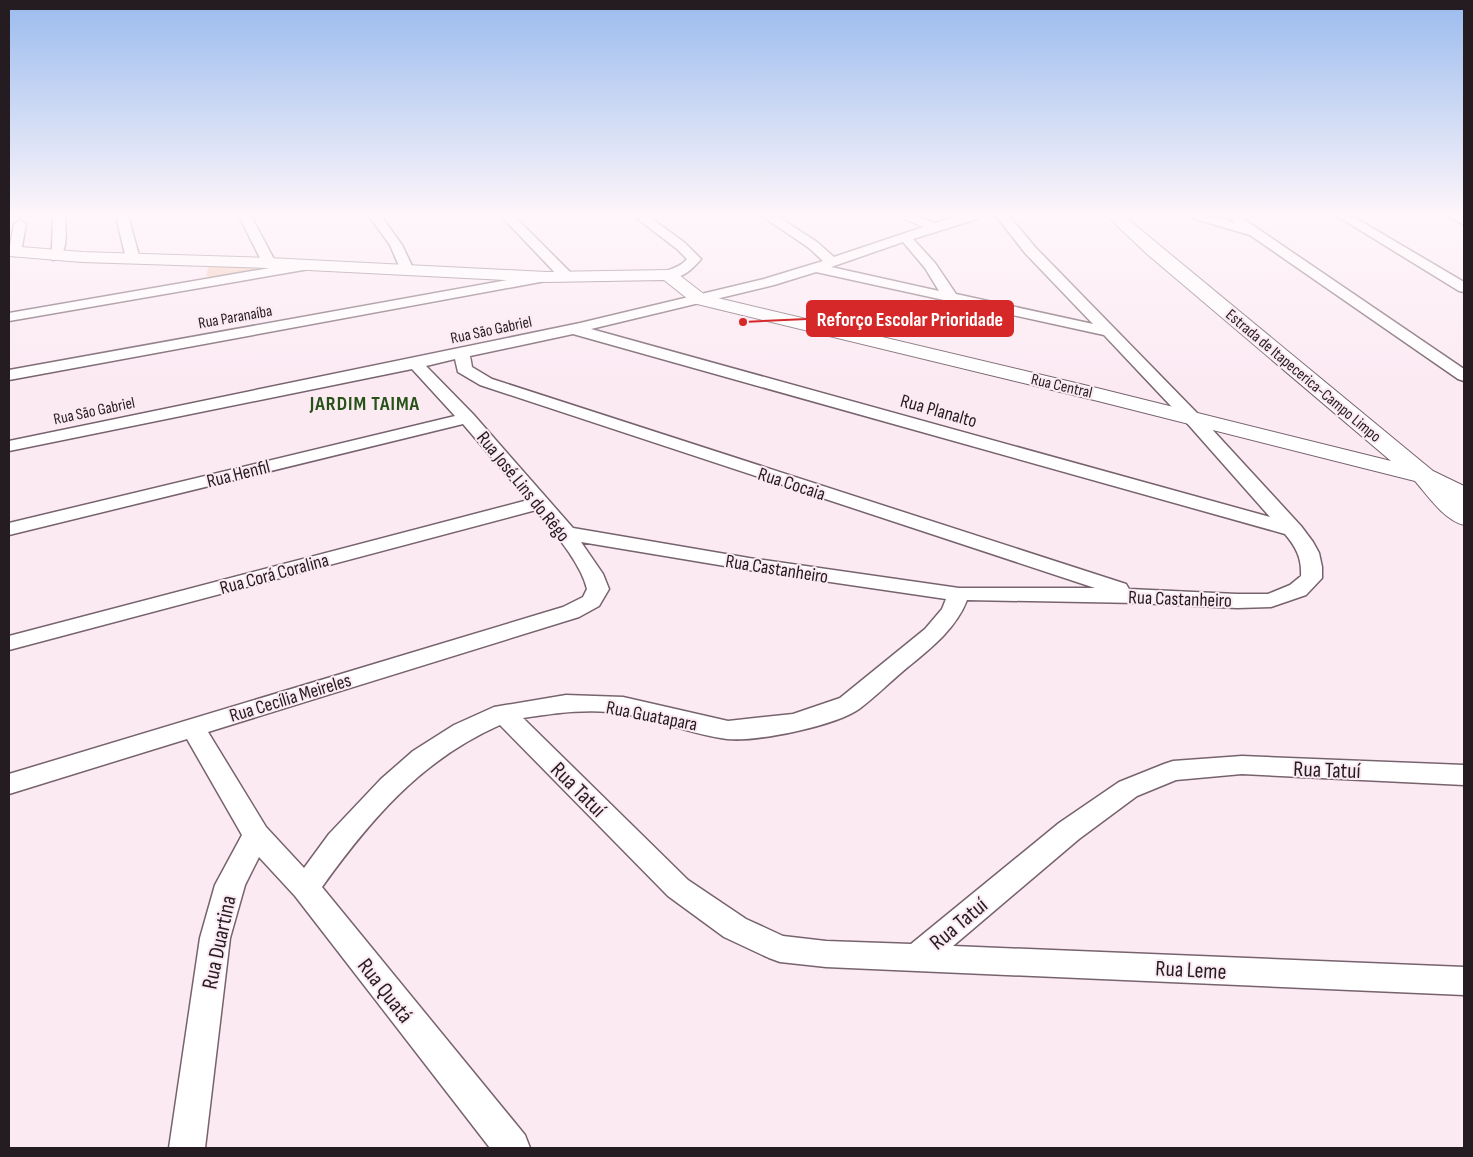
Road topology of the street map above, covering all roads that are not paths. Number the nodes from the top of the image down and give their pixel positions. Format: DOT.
graph roads {
  1 [pos="286,270"];
  2 [pos="407,270"];
  3 [pos="559,270"];
  4 [pos="683,270"];
  5 [pos="808,270"];
  6 [pos="824,270"];
  7 [pos="933,270"];
  8 [pos="1049,270"];
  9 [pos="1176,270"];
  10 [pos="1309,270"];
  11 [pos="1434,270"];
  12 [pos="467,274"];
  13 [pos="668,275"];
  14 [pos="546,277"];
  15 [pos="567,278"];
  16 [pos="1464,288"];
  17 [pos="468,292"];
  18 [pos="951,298"];
  19 [pos="699,299"];
  20 [pos="9,317"];
  21 [pos="573,329"];
  22 [pos="1109,332"];
  23 [pos="462,353"];
  24 [pos="415,363"];
  25 [pos="9,375"];
  26 [pos="1464,376"];
  27 [pos="467,418"];
  28 [pos="1192,418"];
  29 [pos="9,446"];
  30 [pos="1424,476"];
  31 [pos="1464,496"];
  32 [pos="540,503"];
  33 [pos="1464,517"];
  34 [pos="9,529"];
  35 [pos="1294,530"];
  36 [pos="566,533"];
  37 [pos="959,594"];
  38 [pos="1138,596"];
  39 [pos="571,612"];
  40 [pos="9,643"];
  41 [pos="503,713"];
  42 [pos="193,726"];
  43 [pos="1464,775"];
  44 [pos="9,784"];
  45 [pos="256,835"];
  46 [pos="305,888"];
  47 [pos="918,956"];
  48 [pos="1464,981"];
  49 [pos="187,1148"];
  50 [pos="512,1148"];
  1 -- 20 [label="street"];
  2 -- 12 [label="street"];
  3 -- 15 [label="street"];
  4 -- 13 [label="street"];
  5 -- 19 [label="street, Rua São Gabriel"];
  6 -- 18 [label="street"];
  7 -- 18 [label="street"];
  8 -- 22 [label="street, Rua Castanheiro"];
  9 -- 30 [label="street, Estrada de Itapecerica-Campo Limpo"];
  10 -- 26 [label="street"];
  11 -- 16 [label="street"];
  12 -- 14 [label="street"];
  12 -- 17 [label="street"];
  13 -- 15 [label="street"];
  13 -- 19 [label="street"];
  14 -- 15 [label="street"];
  14 -- 17 [label="street, Rua Paranaíba"];
  17 -- 25 [label="street, Rua Paranaíba"];
  18 -- 22 [label="street"];
  19 -- 21 [label="street, Rua São Gabriel"];
  19 -- 28 [label="street, Rua Central"];
  21 -- 23 [label="street, Rua São Gabriel"];
  21 -- 35 [label="street, Rua Planalto"];
  22 -- 28 [label="street, Rua Castanheiro"];
  23 -- 24 [label="street, Rua São Gabriel"];
  23 -- 38 [label="street, Rua Cocaia"];
  24 -- 27 [label="street, Rua José Lins do Rêgo"];
  24 -- 29 [label="street, Rua São Gabriel"];
  27 -- 32 [label="street, Rua José Lins do Rêgo"];
  27 -- 34 [label="street, Rua Henfil"];
  28 -- 30 [label="street, Rua Central"];
  28 -- 35 [label="street, Rua Castanheiro"];
  30 -- 31 [label="street, Estrada de Itapecerica-Campo Limpo"];
  30 -- 33 [label="street, Estrada de Itapecerica-Campo Limpo"];
  32 -- 36 [label="street, Rua José Lins do Rêgo"];
  32 -- 40 [label="street, Rua Corá Coralina"];
  35 -- 38 [label="street, Rua Castanheiro"];
  36 -- 37 [label="street, Rua Castanheiro"];
  36 -- 39 [label="street, Rua José Lins do Rêgo"];
  37 -- 38 [label="street, Rua Castanheiro"];
  37 -- 41 [label="street, Rua Guatapara"];
  39 -- 42 [label="street, Rua Cecília Meireles"];
  41 -- 46 [label="street, Rua Guatapara"];
  41 -- 47 [label="street, Rua Tatuí"];
  42 -- 44 [label="street, Rua Cecília Meireles"];
  42 -- 45 [label="street"];
  43 -- 47 [label="street, Rua Tatuí"];
  45 -- 46 [label="street, Rua Quatá"];
  45 -- 49 [label="street, Rua Duartina"];
  46 -- 50 [label="street, Rua Quatá"];
  47 -- 48 [label="street, Rua Leme"];
}
